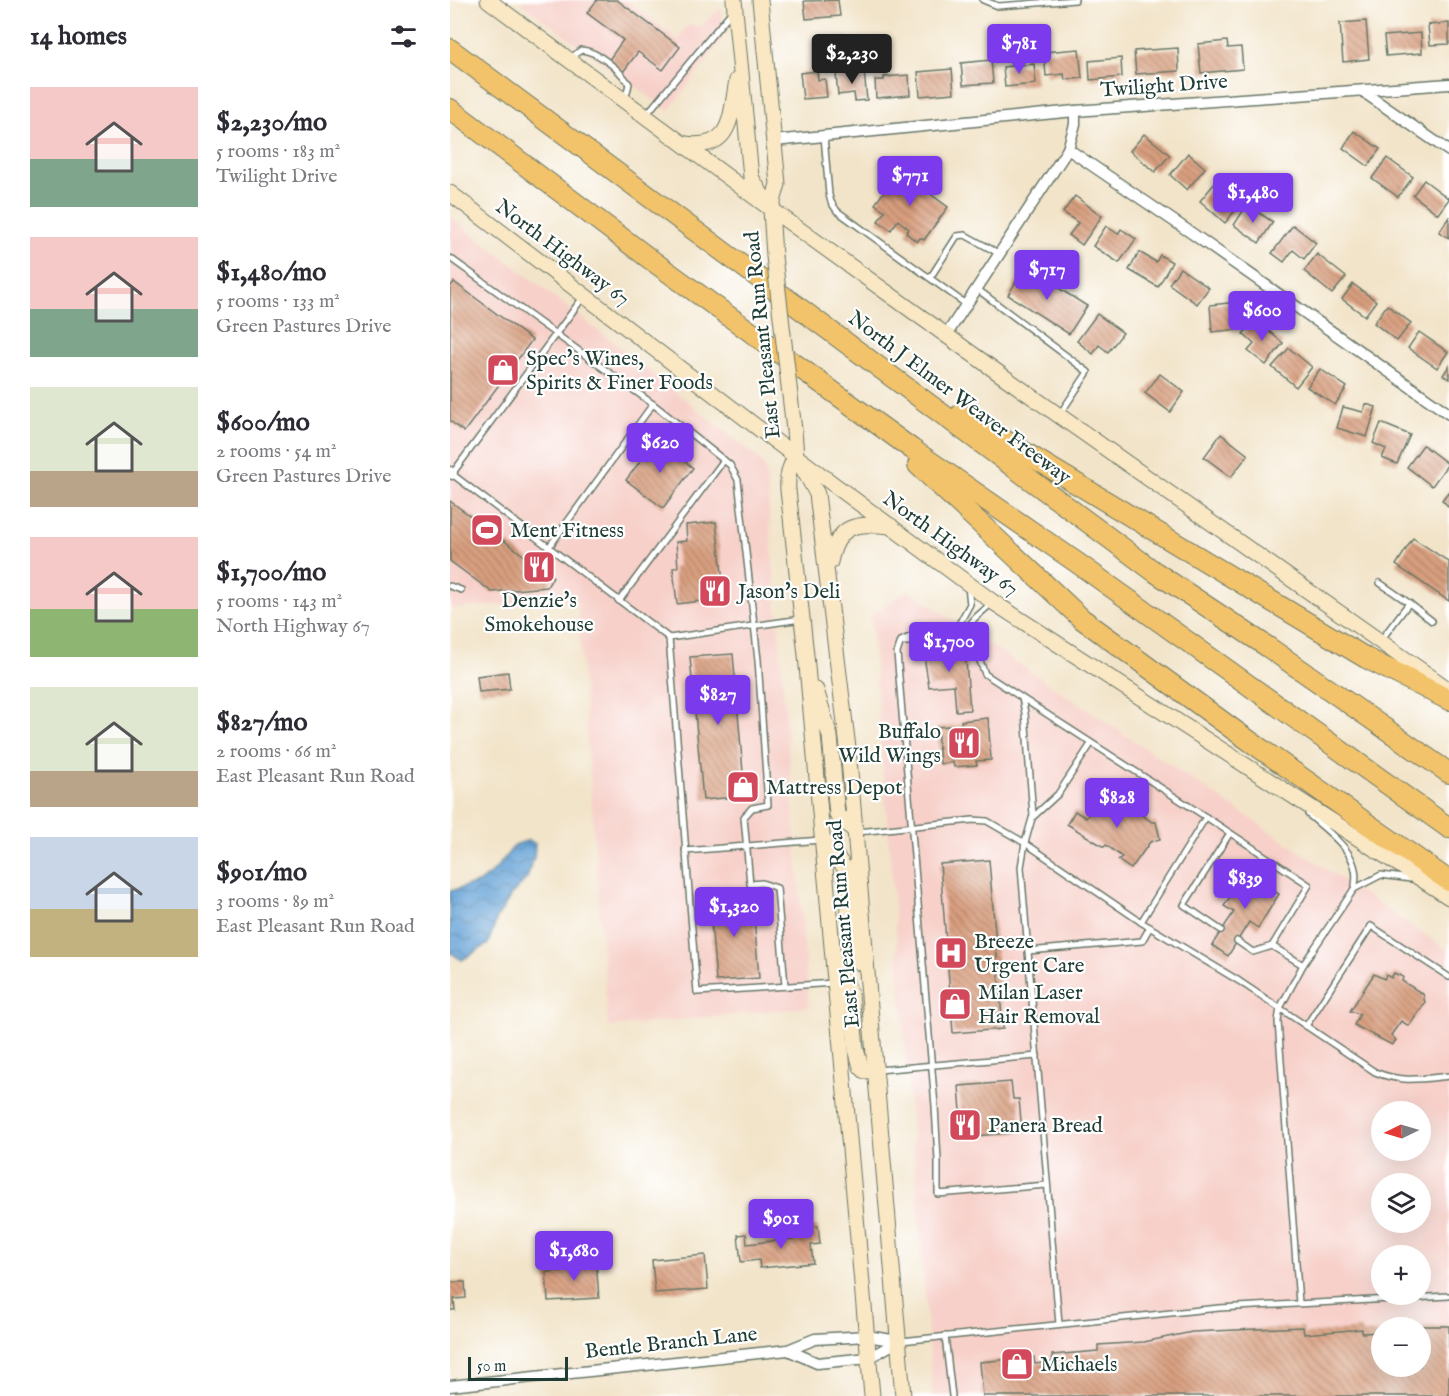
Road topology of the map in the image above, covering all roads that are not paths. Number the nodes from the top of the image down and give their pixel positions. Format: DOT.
graph roads {
  1 [pos="760,0"];
  2 [pos="983,0"];
  3 [pos="1075,0"];
  4 [pos="496,2"];
  5 [pos="734,4"];
  6 [pos="450,49"];
  7 [pos="740,62"];
  8 [pos="1449,84"];
  9 [pos="1362,91"];
  10 [pos="450,109"];
  11 [pos="1075,111"];
  12 [pos="645,117"];
  13 [pos="824,136"];
  14 [pos="774,141"];
  15 [pos="683,144"];
  16 [pos="1068,149"];
  17 [pos="1449,151"];
  18 [pos="450,193"];
  19 [pos="771,209"];
  20 [pos="1000,254"];
  21 [pos="450,258"];
  22 [pos="930,278"];
  23 [pos="977,289"];
  24 [pos="585,294"];
  25 [pos="967,305"];
  26 [pos="555,334"];
  27 [pos="947,334"];
  28 [pos="853,348"];
  29 [pos="653,404"];
  30 [pos="854,407"];
  31 [pos="1449,414"];
  32 [pos="1059,416"];
  33 [pos="796,456"];
  34 [pos="724,460"];
  35 [pos="451,473"];
  36 [pos="892,526"];
  37 [pos="549,548"];
  38 [pos="827,574"];
  39 [pos="967,583"];
  40 [pos="1380,583"];
  41 [pos="450,586"];
  42 [pos="461,590"];
  43 [pos="619,601"];
  44 [pos="993,602"];
  45 [pos="1409,603"];
  46 [pos="802,619"];
  47 [pos="1432,621"];
  48 [pos="754,626"];
  49 [pos="958,626"];
  50 [pos="963,633"];
  51 [pos="669,638"];
  52 [pos="957,638"];
  53 [pos="967,640"];
  54 [pos="901,641"];
  55 [pos="1380,641"];
  56 [pos="806,655"];
  57 [pos="1449,690"];
  58 [pos="1022,698"];
  59 [pos="1449,700"];
  60 [pos="1091,744"];
  61 [pos="1449,773"];
  62 [pos="1283,790"];
  63 [pos="1033,817"];
  64 [pos="1206,817"];
  65 [pos="910,826"];
  66 [pos="1449,828"];
  67 [pos="856,832"];
  68 [pos="1230,833"];
  69 [pos="823,840"];
  70 [pos="1025,843"];
  71 [pos="746,846"];
  72 [pos="685,851"];
  73 [pos="1425,881"];
  74 [pos="1449,881"];
  75 [pos="1354,889"];
  76 [pos="1449,897"];
  77 [pos="1141,922"];
  78 [pos="1150,927"];
  79 [pos="1221,930"];
  80 [pos="1237,941"];
  81 [pos="1272,946"];
  82 [pos="1028,951"];
  83 [pos="833,956"];
  84 [pos="1303,965"];
  85 [pos="1449,977"];
  86 [pos="836,983"];
  87 [pos="785,986"];
  88 [pos="871,1006"];
  89 [pos="1280,1008"];
  90 [pos="1306,1026"];
  91 [pos="1037,1056"];
  92 [pos="931,1066"];
  93 [pos="876,1070"];
  94 [pos="1449,1076"];
  95 [pos="1047,1185"];
  96 [pos="1449,1296"];
  97 [pos="1299,1303"];
  98 [pos="1059,1324"];
  99 [pos="867,1336"];
  100 [pos="945,1336"];
  101 [pos="898,1341"];
  102 [pos="788,1350"];
  103 [pos="869,1358"];
  104 [pos="450,1386"];
  105 [pos="872,1396"];
  106 [pos="903,1396"];
  107 [pos="952,1396"];
  1 -- 14 [label="main road, East Pleasant Run Road"];
  2 -- 3 [label="lane"];
  4 -- 12 [label="main road"];
  5 -- 7 [label="main road, East Pleasant Run Road"];
  5 -- 12 [label="lane"];
  6 -- 28 [label="highway, North J Elmer Weaver Freeway"];
  7 -- 15 [label="main road"];
  7 -- 19 [label="main road, East Pleasant Run Road"];
  8 -- 9 [label="street, Twilight Drive"];
  9 -- 11 [label="street, Twilight Drive"];
  9 -- 17 [label="street"];
  10 -- 30 [label="highway"];
  11 -- 13 [label="street, Twilight Drive"];
  11 -- 16 [label="street"];
  12 -- 15 [label="main road"];
  13 -- 14 [label="street, Twilight Drive"];
  13 -- 22 [label="lane"];
  14 -- 19 [label="main road, East Pleasant Run Road"];
  15 -- 19 [label="main road"];
  16 -- 20 [label="street"];
  16 -- 31 [label="street"];
  18 -- 24 [label="main road, North Highway 67"];
  19 -- 27 [label="main road"];
  19 -- 33 [label="main road, East Pleasant Run Road, bridge"];
  20 -- 22 [label="lane"];
  20 -- 23 [label="street"];
  21 -- 26 [label="lane"];
  22 -- 25 [label="lane"];
  23 -- 25 [label="street"];
  23 -- 32 [label="lane"];
  24 -- 26 [label="lane"];
  24 -- 33 [label="main road, North Highway 67"];
  25 -- 27 [label="street"];
  26 -- 29 [label="lane"];
  26 -- 35 [label="lane"];
  27 -- 32 [label="main road"];
  28 -- 59 [label="highway"];
  28 -- 61 [label="highway, North J Elmer Weaver Freeway"];
  29 -- 34 [label="lane"];
  29 -- 37 [label="lane"];
  30 -- 66 [label="highway"];
  30 -- 74 [label="highway"];
  32 -- 55 [label="main road"];
  33 -- 36 [label="main road, North Highway 67"];
  33 -- 38 [label="main road, East Pleasant Run Road"];
  33 -- 46 [label="main road, East Pleasant Run Road"];
  34 -- 43 [label="lane"];
  34 -- 48 [label="lane"];
  35 -- 37 [label="lane"];
  36 -- 38 [label="main road"];
  36 -- 39 [label="main road, North Highway 67"];
  37 -- 43 [label="lane"];
  38 -- 67 [label="main road, East Pleasant Run Road"];
  39 -- 44 [label="main road, North Highway 67"];
  39 -- 49 [label="lane"];
  40 -- 45 [label="lane"];
  41 -- 42 [label="lane"];
  43 -- 51 [label="lane"];
  44 -- 50 [label="lane"];
  44 -- 62 [label="main road, North Highway 67"];
  45 -- 47 [label="lane"];
  45 -- 55 [label="lane"];
  46 -- 48 [label="lane"];
  46 -- 56 [label="main road, East Pleasant Run Road"];
  48 -- 51 [label="lane"];
  48 -- 71 [label="lane"];
  49 -- 50 [label="lane"];
  49 -- 54 [label="lane"];
  50 -- 52 [label="lane"];
  50 -- 53 [label="lane"];
  51 -- 72 [label="lane"];
  52 -- 53 [label="lane"];
  52 -- 54 [label="lane"];
  53 -- 58 [label="lane"];
  54 -- 65 [label="lane"];
  55 -- 57 [label="main road"];
  56 -- 67 [label="main road"];
  56 -- 69 [label="main road, East Pleasant Run Road"];
  58 -- 60 [label="lane"];
  58 -- 63 [label="lane"];
  60 -- 63 [label="lane"];
  60 -- 64 [label="lane"];
  62 -- 73 [label="main road, North Highway 67"];
  62 -- 75 [label="lane"];
  63 -- 70 [label="lane"];
  64 -- 68 [label="lane"];
  64 -- 77 [label="lane"];
  65 -- 67 [label="lane"];
  65 -- 70 [label="lane"];
  65 -- 92 [label="lane"];
  67 -- 88 [label="main road, East Pleasant Run Road"];
  68 -- 79 [label="lane"];
  68 -- 81 [label="lane"];
  69 -- 71 [label="lane"];
  69 -- 83 [label="main road, East Pleasant Run Road"];
  69 -- 88 [label="main road"];
  70 -- 77 [label="lane"];
  70 -- 82 [label="lane"];
  71 -- 72 [label="lane"];
  71 -- 87 [label="lane"];
  72 -- 87 [label="lane"];
  73 -- 75 [label="lane"];
  73 -- 76 [label="main road, North Highway 67"];
  75 -- 84 [label="lane"];
  77 -- 78 [label="lane"];
  78 -- 82 [label="lane"];
  78 -- 89 [label="lane"];
  80 -- 81 [label="lane"];
  81 -- 84 [label="lane"];
  82 -- 91 [label="lane"];
  83 -- 86 [label="main road, East Pleasant Run Road"];
  83 -- 93 [label="main road"];
  84 -- 89 [label="lane"];
  85 -- 90 [label="lane"];
  86 -- 87 [label="lane"];
  86 -- 99 [label="main road, East Pleasant Run Road"];
  88 -- 93 [label="main road, East Pleasant Run Road"];
  89 -- 90 [label="lane"];
  89 -- 97 [label="lane"];
  90 -- 94 [label="lane"];
  91 -- 92 [label="lane"];
  91 -- 95 [label="lane"];
  92 -- 93 [label="lane"];
  92 -- 95 [label="lane"];
  93 -- 101 [label="main road, East Pleasant Run Road"];
  95 -- 98 [label="lane"];
  96 -- 97 [label="lane"];
  97 -- 98 [label="lane"];
  98 -- 100 [label="lane"];
  99 -- 101 [label="street, Bentle Branch Lane"];
  99 -- 102 [label="street, Bentle Branch Lane"];
  99 -- 103 [label="main road, East Pleasant Run Road"];
  100 -- 101 [label="lane"];
  100 -- 107 [label="lane"];
  101 -- 103 [label="street, Bentle Branch Lane"];
  101 -- 106 [label="main road, East Pleasant Run Road"];
  102 -- 103 [label="street, Bentle Branch Lane"];
  102 -- 104 [label="street, Bentle Branch Lane"];
  103 -- 105 [label="main road, East Pleasant Run Road"];
}
